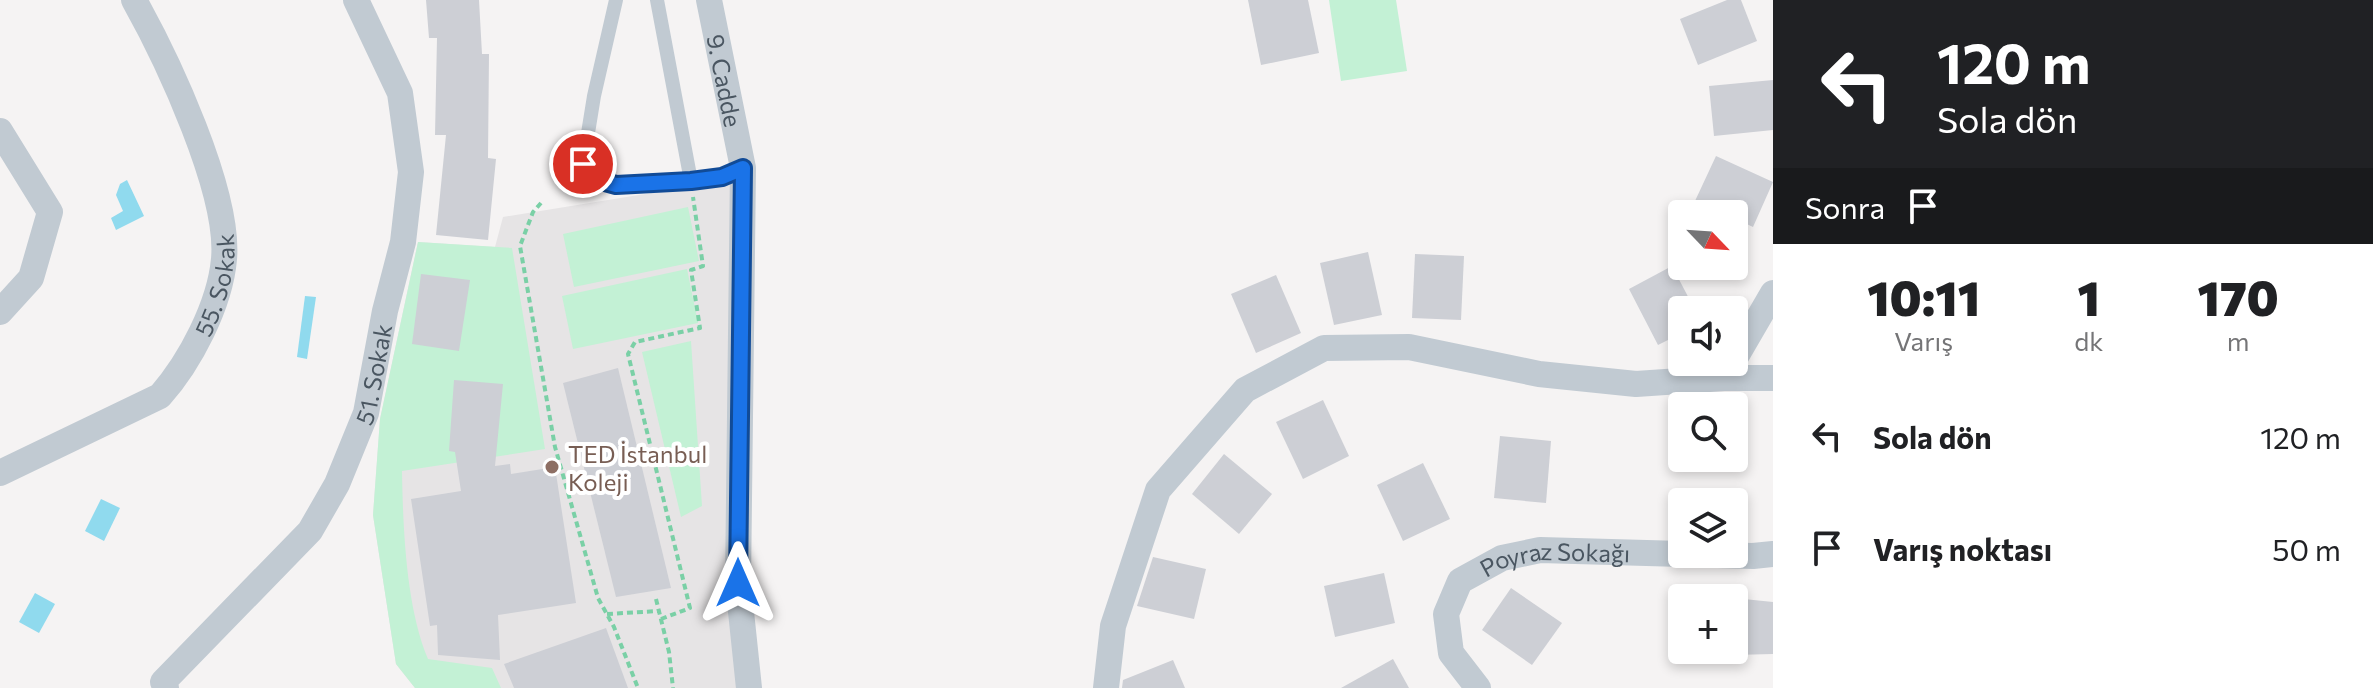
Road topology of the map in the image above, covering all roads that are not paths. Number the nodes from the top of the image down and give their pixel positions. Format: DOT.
graph roads {
  1 [pos="134,0"];
  2 [pos="356,0"];
  3 [pos="616,0"];
  4 [pos="657,0"];
  5 [pos="709,0"];
  6 [pos="0,131"];
  7 [pos="743,168"];
  8 [pos="691,181"];
  9 [pos="1773,293"];
  10 [pos="0,312"];
  11 [pos="1748,336"];
  12 [pos="1748,372"];
  13 [pos="1680,376"];
  14 [pos="1773,378"];
  15 [pos="0,473"];
  16 [pos="1773,554"];
  17 [pos="166,688"];
  18 [pos="749,688"];
  19 [pos="1106,688"];
  20 [pos="1478,688"];
  1 -- 15 [label="street, 55. Sokak"];
  2 -- 17 [label="street, 51. Sokak"];
  3 -- 8 [label="lane"];
  4 -- 8 [label="lane"];
  5 -- 7 [label="street, 9. Cadde"];
  6 -- 10 [label="street"];
  7 -- 8 [label="lane"];
  7 -- 18 [label="street, 9. Cadde"];
  9 -- 11 [label="street"];
  12 -- 14 [label="street"];
  13 -- 19 [label="street"];
  16 -- 20 [label="street, Poyraz Sokağı"];
}
